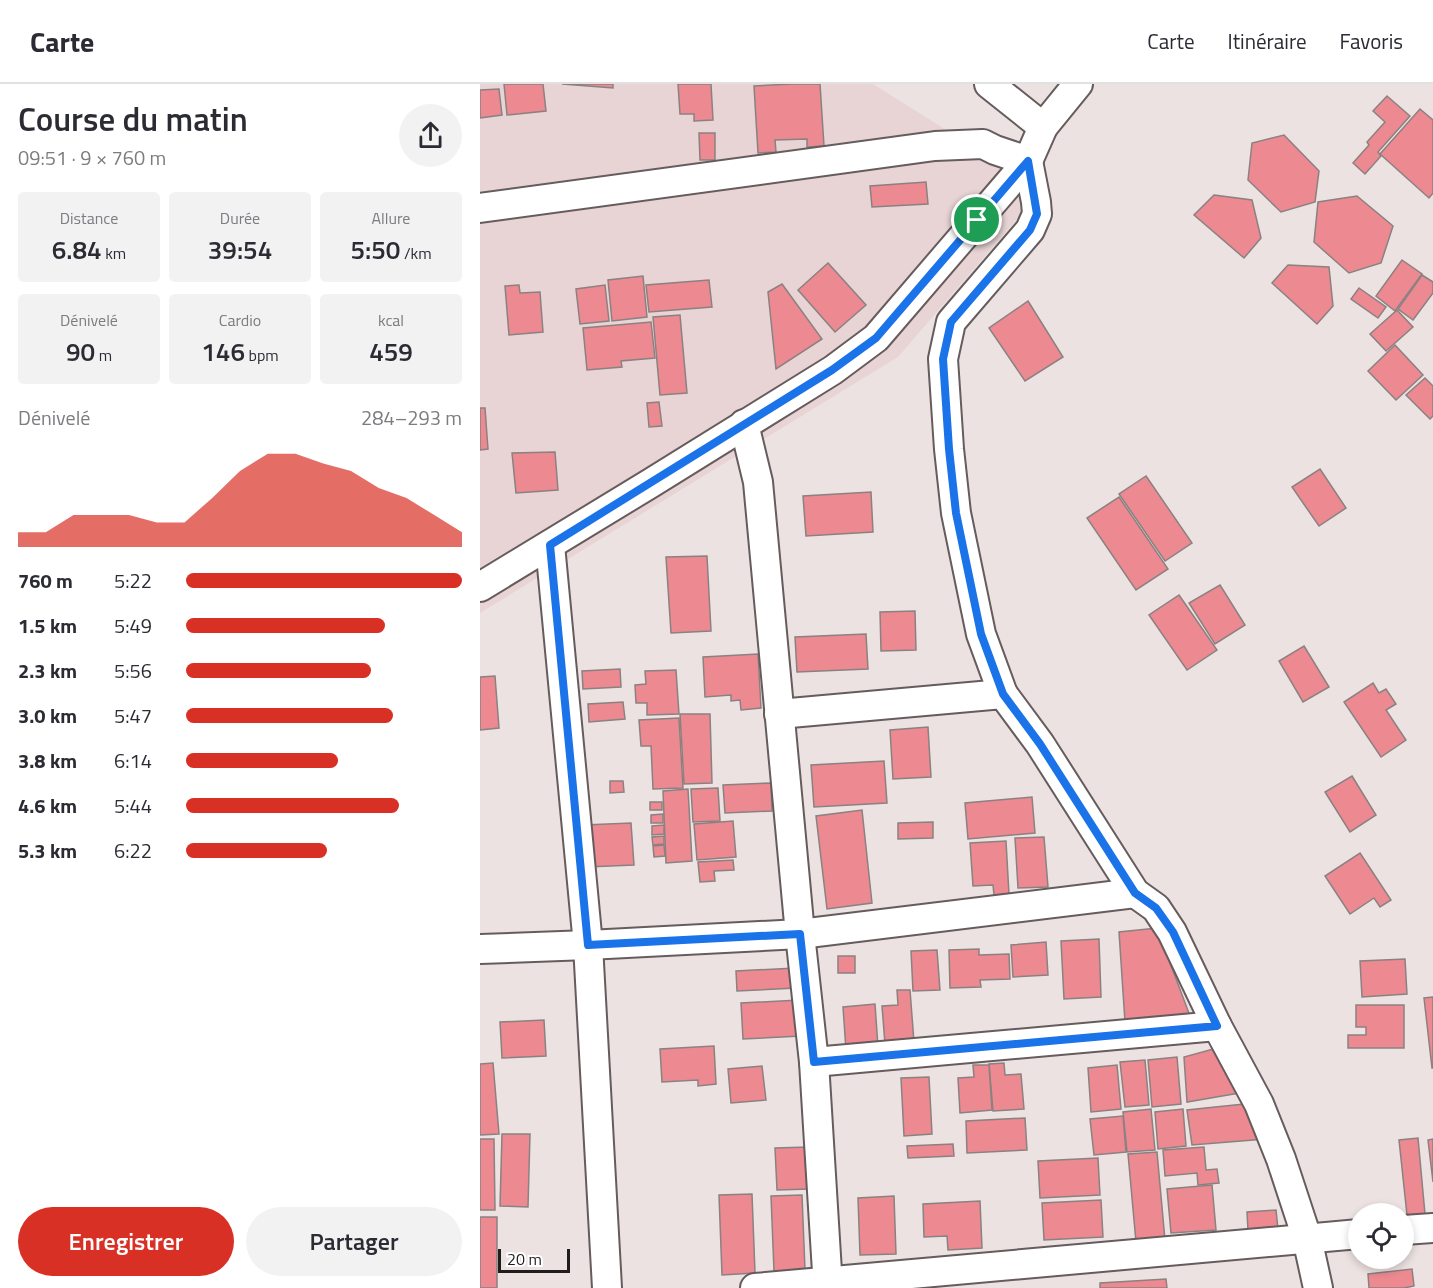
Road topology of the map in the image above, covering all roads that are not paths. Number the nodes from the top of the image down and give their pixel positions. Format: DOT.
graph roads {
  1 [pos="989,84"];
  2 [pos="1078,84"];
  3 [pos="1043,127"];
  4 [pos="1028,161"];
  5 [pos="480,208"];
  6 [pos="744,424"];
  7 [pos="550,545"];
  8 [pos="480,587"];
  9 [pos="1003,694"];
  10 [pos="780,714"];
  11 [pos="1135,893"];
  12 [pos="800,934"];
  13 [pos="588,945"];
  14 [pos="480,949"];
  15 [pos="1217,1026"];
  16 [pos="814,1062"];
  17 [pos="1433,1228"];
  18 [pos="1414,1229"];
  19 [pos="1348,1234"];
  20 [pos="1307,1238"];
  21 [pos="827,1285"];
  22 [pos="608,1288"];
  23 [pos="755,1288"];
  24 [pos="1318,1288"];
  1 -- 3 [label="street"];
  2 -- 3 [label="street"];
  3 -- 4 [label="street"];
  4 -- 5 [label="street"];
  4 -- 6 [label="street"];
  4 -- 9 [label="street"];
  6 -- 7 [label="street"];
  6 -- 10 [label="street"];
  7 -- 8 [label="street"];
  7 -- 13 [label="street"];
  9 -- 10 [label="street"];
  9 -- 11 [label="street"];
  10 -- 12 [label="street"];
  11 -- 12 [label="street"];
  11 -- 15 [label="street"];
  12 -- 13 [label="street"];
  12 -- 16 [label="street"];
  13 -- 14 [label="street"];
  13 -- 22 [label="street"];
  15 -- 16 [label="street"];
  15 -- 20 [label="street"];
  16 -- 21 [label="street"];
  17 -- 18 [label="street"];
  19 -- 20 [label="street"];
  20 -- 21 [label="street"];
  20 -- 24 [label="street"];
  21 -- 23 [label="street"];
}
